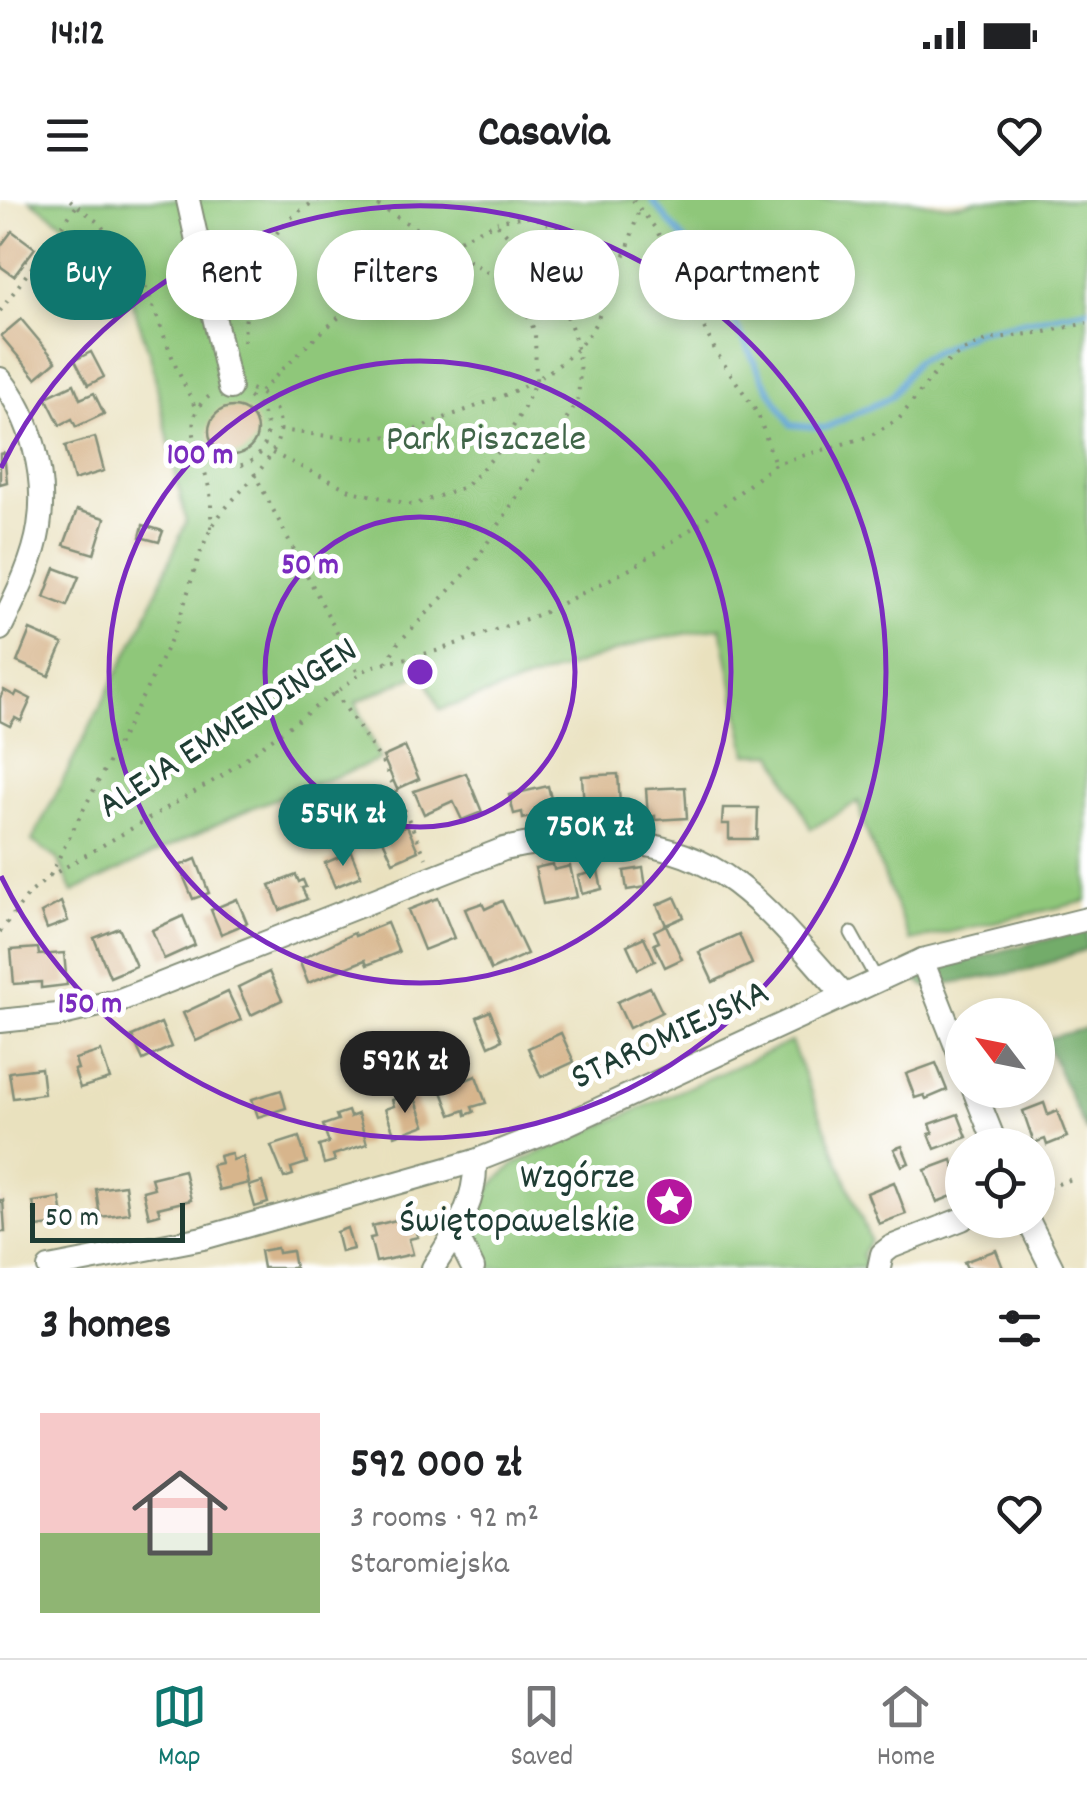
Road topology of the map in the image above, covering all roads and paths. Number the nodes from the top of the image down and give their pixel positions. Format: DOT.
graph roads {
  1 [pos="70,200"];
  2 [pos="188,200"];
  3 [pos="318,200"];
  4 [pos="369,200"];
  5 [pos="634,200"];
  6 [pos="78,204"];
  7 [pos="639,210"];
  8 [pos="496,223"];
  9 [pos="416,230"];
  10 [pos="556,230"];
  11 [pos="474,233"];
  12 [pos="474,265"];
  13 [pos="619,265"];
  14 [pos="0,312"];
  15 [pos="335,320"];
  16 [pos="596,320"];
  17 [pos="1087,322"];
  18 [pos="578,345"];
  19 [pos="244,354"];
  20 [pos="0,379"];
  21 [pos="536,379"];
  22 [pos="230,388"];
  23 [pos="261,392"];
  24 [pos="196,410"];
  25 [pos="280,430"];
  26 [pos="272,453"];
  27 [pos="200,455"];
  28 [pos="775,464"];
  29 [pos="254,474"];
  30 [pos="211,528"];
  31 [pos="0,629"];
  32 [pos="386,662"];
  33 [pos="359,675"];
  34 [pos="335,692"];
  35 [pos="50,876"];
  36 [pos="432,876"];
  37 [pos="1087,919"];
  38 [pos="0,932"];
  39 [pos="851,933"];
  40 [pos="922,960"];
  41 [pos="877,980"];
  42 [pos="844,994"];
  43 [pos="945,1018"];
  44 [pos="0,1021"];
  45 [pos="475,1161"];
  46 [pos="1075,1178"];
  47 [pos="1055,1186"];
  48 [pos="945,1225"];
  49 [pos="455,1232"];
  50 [pos="1037,1238"];
  51 [pos="49,1268"];
  52 [pos="433,1268"];
  53 [pos="473,1268"];
  54 [pos="879,1268"];
  55 [pos="1052,1268"];
  1 -- 6 [label="path"];
  2 -- 22 [label="street"];
  3 -- 19 [label="path"];
  4 -- 9 [label="path"];
  5 -- 7 [label="path"];
  6 -- 14 [label="path"];
  6 -- 24 [label="path"];
  7 -- 13 [label="path"];
  7 -- 28 [label="path"];
  8 -- 10 [label="path"];
  8 -- 11 [label="path"];
  8 -- 18 [label="path"];
  12 -- 21 [label="path"];
  15 -- 23 [label="path"];
  16 -- 18 [label="path"];
  17 -- 28 [label="path, ALEJA EMMENDINGEN"];
  18 -- 21 [label="path"];
  18 -- 32 [label="path"];
  20 -- 31 [label="street"];
  21 -- 25 [label="path"];
  21 -- 26 [label="path"];
  22 -- 23 [label="path"];
  22 -- 24 [label="path"];
  22 -- 27 [label="path"];
  23 -- 25 [label="path"];
  24 -- 27 [label="path"];
  25 -- 26 [label="path"];
  26 -- 29 [label="path"];
  27 -- 30 [label="path"];
  28 -- 32 [label="path, ALEJA EMMENDINGEN"];
  29 -- 30 [label="path"];
  29 -- 33 [label="path"];
  30 -- 35 [label="path"];
  32 -- 33 [label="path, ALEJA EMMENDINGEN"];
  33 -- 34 [label="path, ALEJA EMMENDINGEN"];
  34 -- 35 [label="path, ALEJA EMMENDINGEN"];
  34 -- 36 [label="path"];
  35 -- 38 [label="path, ALEJA EMMENDINGEN"];
  36 -- 42 [label="street"];
  36 -- 44 [label="street"];
  37 -- 40 [label="street, STAROMIEJSKA"];
  39 -- 41 [label="lane"];
  40 -- 41 [label="street, STAROMIEJSKA"];
  40 -- 43 [label="street"];
  41 -- 42 [label="street, STAROMIEJSKA"];
  42 -- 45 [label="street, STAROMIEJSKA"];
  45 -- 49 [label="street"];
  45 -- 51 [label="street, STAROMIEJSKA"];
  46 -- 47 [label="path"];
  48 -- 54 [label="street"];
  49 -- 52 [label="street"];
  49 -- 53 [label="street"];
  50 -- 55 [label="street"];
}
